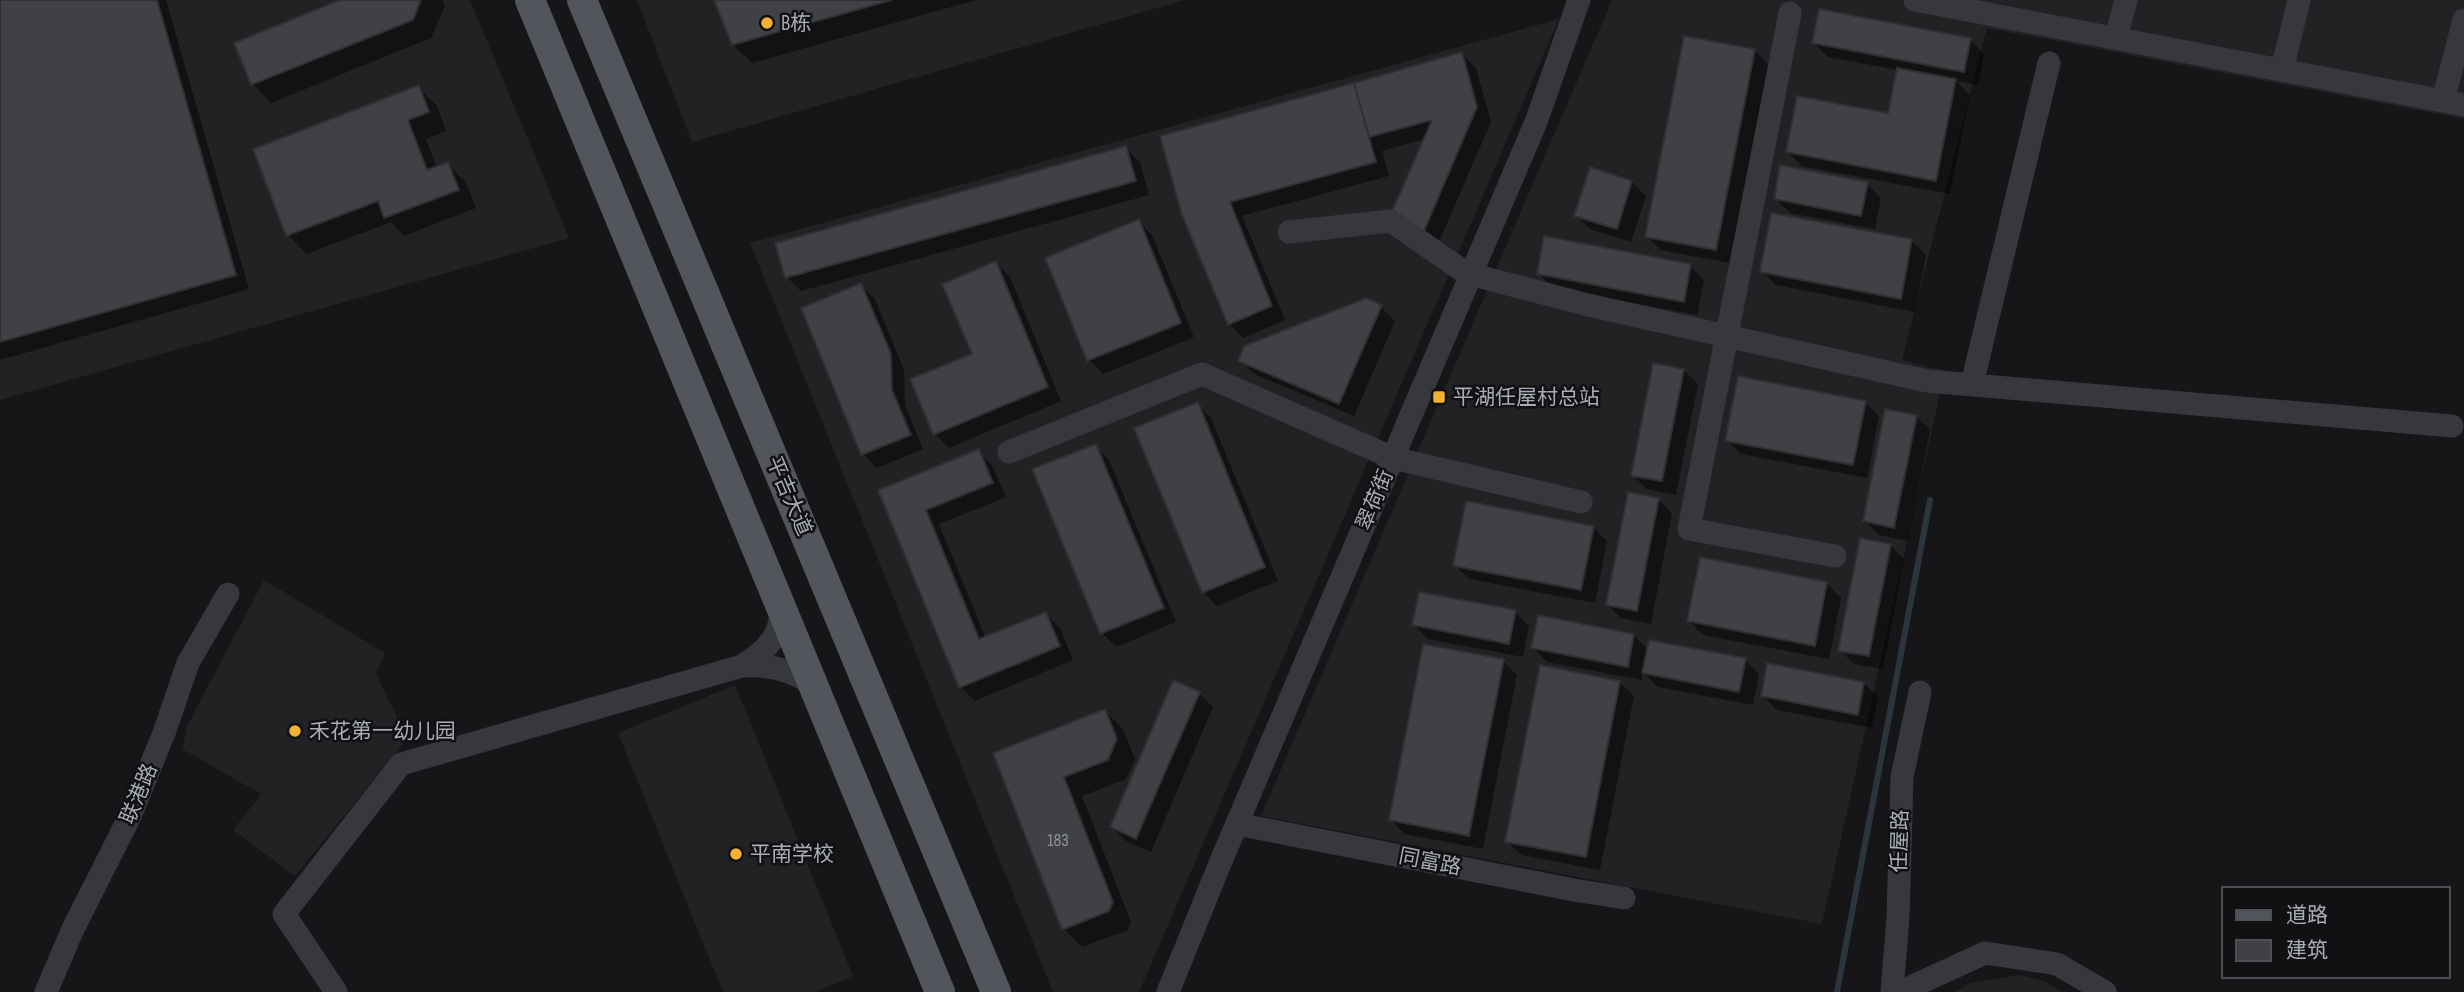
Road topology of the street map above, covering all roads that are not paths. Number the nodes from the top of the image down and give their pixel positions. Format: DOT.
graph roads {
  1 [pos="530,0"];
  2 [pos="582,0"];
  3 [pos="1915,0"];
  4 [pos="2126,0"];
  5 [pos="2300,0"];
  6 [pos="1577,2"];
  7 [pos="1958,4"];
  8 [pos="1790,13"];
  9 [pos="2464,20"];
  10 [pos="2116,38"];
  11 [pos="2049,63"];
  12 [pos="2281,70"];
  13 [pos="2454,103"];
  14 [pos="1289,232"];
  15 [pos="1471,274"];
  16 [pos="1727,337"];
  17 [pos="1972,384"];
  18 [pos="2452,426"];
  19 [pos="1009,452"];
  20 [pos="1393,458"];
  21 [pos="1581,502"];
  22 [pos="1835,556"];
  23 [pos="228,594"];
  24 [pos="782,608"];
  25 [pos="742,666"];
  26 [pos="814,685"];
  27 [pos="1920,692"];
  28 [pos="1237,824"];
  29 [pos="1624,898"];
  30 [pos="46,992"];
  31 [pos="336,992"];
  32 [pos="940,992"];
  33 [pos="996,992"];
  34 [pos="1168,992"];
  35 [pos="1892,992"];
  36 [pos="1907,992"];
  37 [pos="2105,992"];
  1 -- 24 [label="main road"];
  2 -- 33 [label="main road, 平吉大道"];
  3 -- 7 [label="street"];
  4 -- 10 [label="street"];
  5 -- 12 [label="street"];
  6 -- 15 [label="street, 翠荷街"];
  7 -- 10 [label="street"];
  8 -- 16 [label="street"];
  9 -- 13 [label="street"];
  10 -- 12 [label="street"];
  11 -- 17 [label="street"];
  12 -- 13 [label="street"];
  14 -- 15 [label="street"];
  15 -- 16 [label="street"];
  15 -- 20 [label="street, 翠荷街"];
  16 -- 17 [label="street"];
  16 -- 22 [label="street"];
  17 -- 18 [label="street"];
  19 -- 20 [label="street"];
  20 -- 21 [label="street"];
  20 -- 28 [label="street, 翠荷街"];
  23 -- 30 [label="street, 联港路"];
  24 -- 25 [label="street"];
  24 -- 26 [label="main road"];
  25 -- 26 [label="street"];
  25 -- 31 [label="street"];
  26 -- 32 [label="main road"];
  27 -- 35 [label="street, 任屋路"];
  28 -- 29 [label="street, 同富路"];
  28 -- 34 [label="street, 翠荷街"];
  36 -- 37 [label="street"];
}
